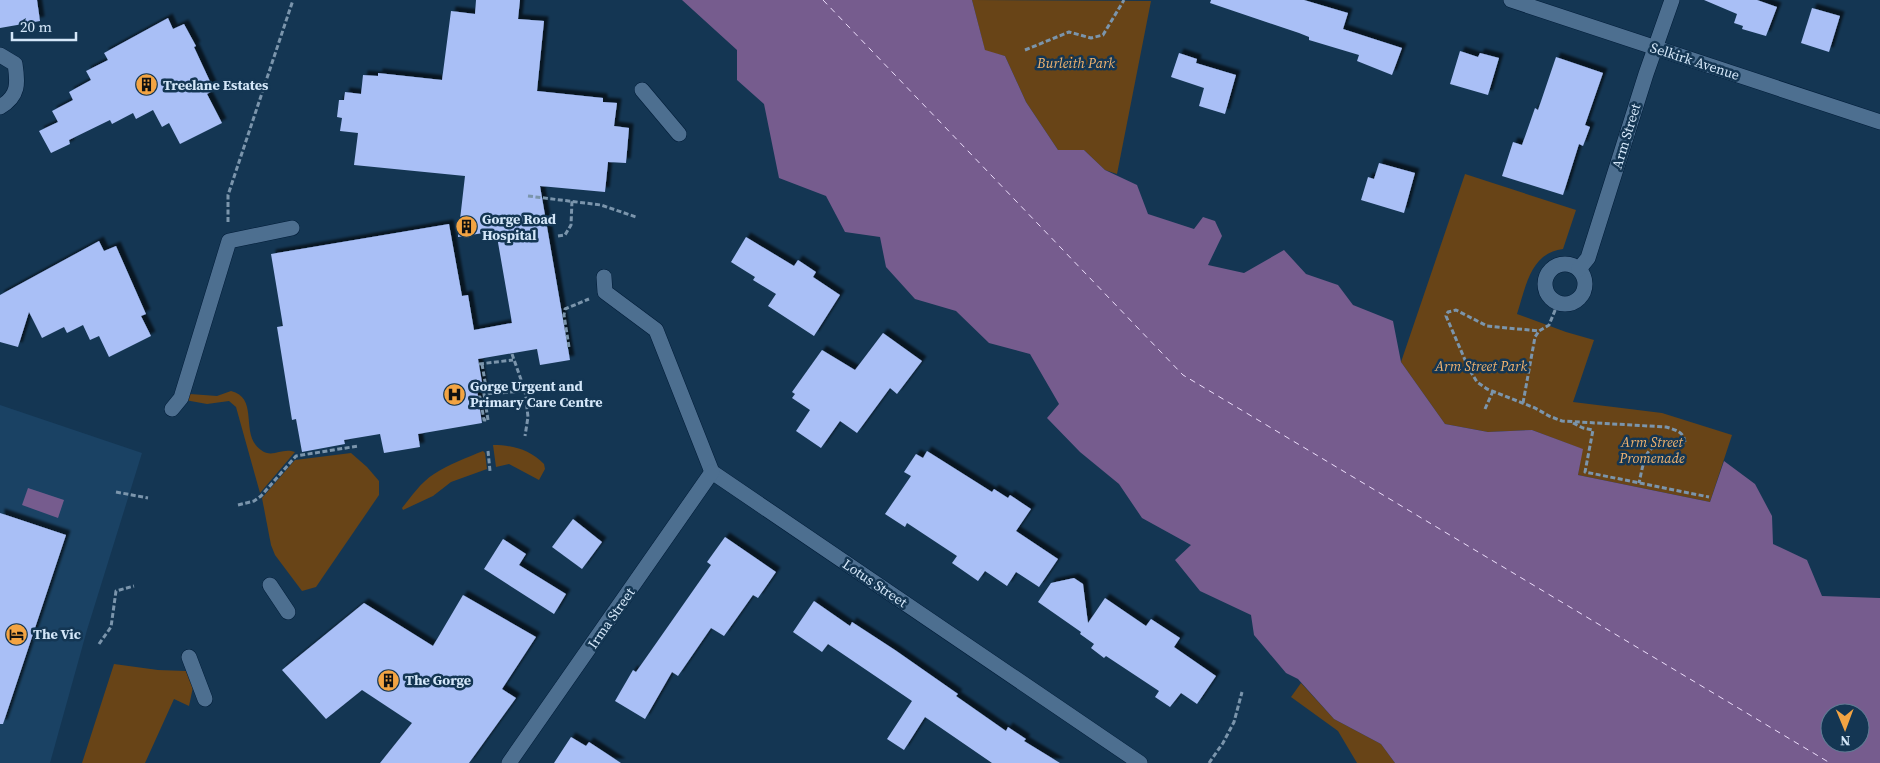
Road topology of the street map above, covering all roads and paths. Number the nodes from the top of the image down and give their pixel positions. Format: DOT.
graph roads {
  1 [pos="293,0"];
  2 [pos="1124,0"];
  3 [pos="1511,0"];
  4 [pos="1672,0"];
  5 [pos="1655,48"];
  6 [pos="1024,50"];
  7 [pos="0,55"];
  8 [pos="642,90"];
  9 [pos="0,107"];
  10 [pos="1880,122"];
  11 [pos="679,134"];
  12 [pos="528,196"];
  13 [pos="572,201"];
  14 [pos="636,217"];
  15 [pos="292,228"];
  16 [pos="558,236"];
  17 [pos="229,241"];
  18 [pos="1579,269"];
  19 [pos="604,285"];
  20 [pos="1558,303"];
  21 [pos="1539,331"];
  22 [pos="569,347"];
  23 [pos="512,354"];
  24 [pos="513,360"];
  25 [pos="525,391"];
  26 [pos="1493,391"];
  27 [pos="487,393"];
  28 [pos="478,397"];
  29 [pos="1523,403"];
  30 [pos="1485,409"];
  31 [pos="172,410"];
  32 [pos="1573,422"];
  33 [pos="525,436"];
  34 [pos="358,446"];
  35 [pos="488,451"];
  36 [pos="490,471"];
  37 [pos="712,472"];
  38 [pos="1639,483"];
  39 [pos="116,492"];
  40 [pos="1709,497"];
  41 [pos="148,498"];
  42 [pos="238,504"];
  43 [pos="270,585"];
  44 [pos="134,586"];
  45 [pos="288,612"];
  46 [pos="99,644"];
  47 [pos="189,657"];
  48 [pos="1242,692"];
  49 [pos="205,699"];
  50 [pos="509,763"];
  51 [pos="1140,763"];
  52 [pos="1209,763"];
  1 -- 17 [label="path"];
  2 -- 6 [label="path"];
  3 -- 5 [label="street, Selkirk Avenue"];
  4 -- 5 [label="street, Arm Street"];
  5 -- 10 [label="street, Selkirk Avenue"];
  5 -- 18 [label="street, Arm Street"];
  7 -- 9 [label="street"];
  8 -- 11 [label="street"];
  12 -- 13 [label="path"];
  13 -- 14 [label="path"];
  13 -- 16 [label="path"];
  15 -- 17 [label="street"];
  17 -- 31 [label="street"];
  18 -- 20 [label="street"];
  18 -- 20 [label="street"];
  19 -- 22 [label="path"];
  19 -- 37 [label="street"];
  20 -- 21 [label="path"];
  21 -- 26 [label="path"];
  21 -- 29 [label="path"];
  23 -- 24 [label="path"];
  24 -- 25 [label="path"];
  24 -- 27 [label="path"];
  25 -- 27 [label="path"];
  25 -- 33 [label="path"];
  26 -- 29 [label="path"];
  26 -- 30 [label="path"];
  27 -- 28 [label="path"];
  29 -- 32 [label="path"];
  32 -- 38 [label="path"];
  32 -- 38 [label="path"];
  34 -- 42 [label="path"];
  35 -- 36 [label="path"];
  37 -- 50 [label="street, Irma Street"];
  37 -- 51 [label="street, Lotus Street"];
  38 -- 40 [label="path"];
  39 -- 41 [label="path"];
  43 -- 45 [label="street"];
  44 -- 46 [label="path"];
  47 -- 49 [label="street"];
  48 -- 52 [label="path"];
}
